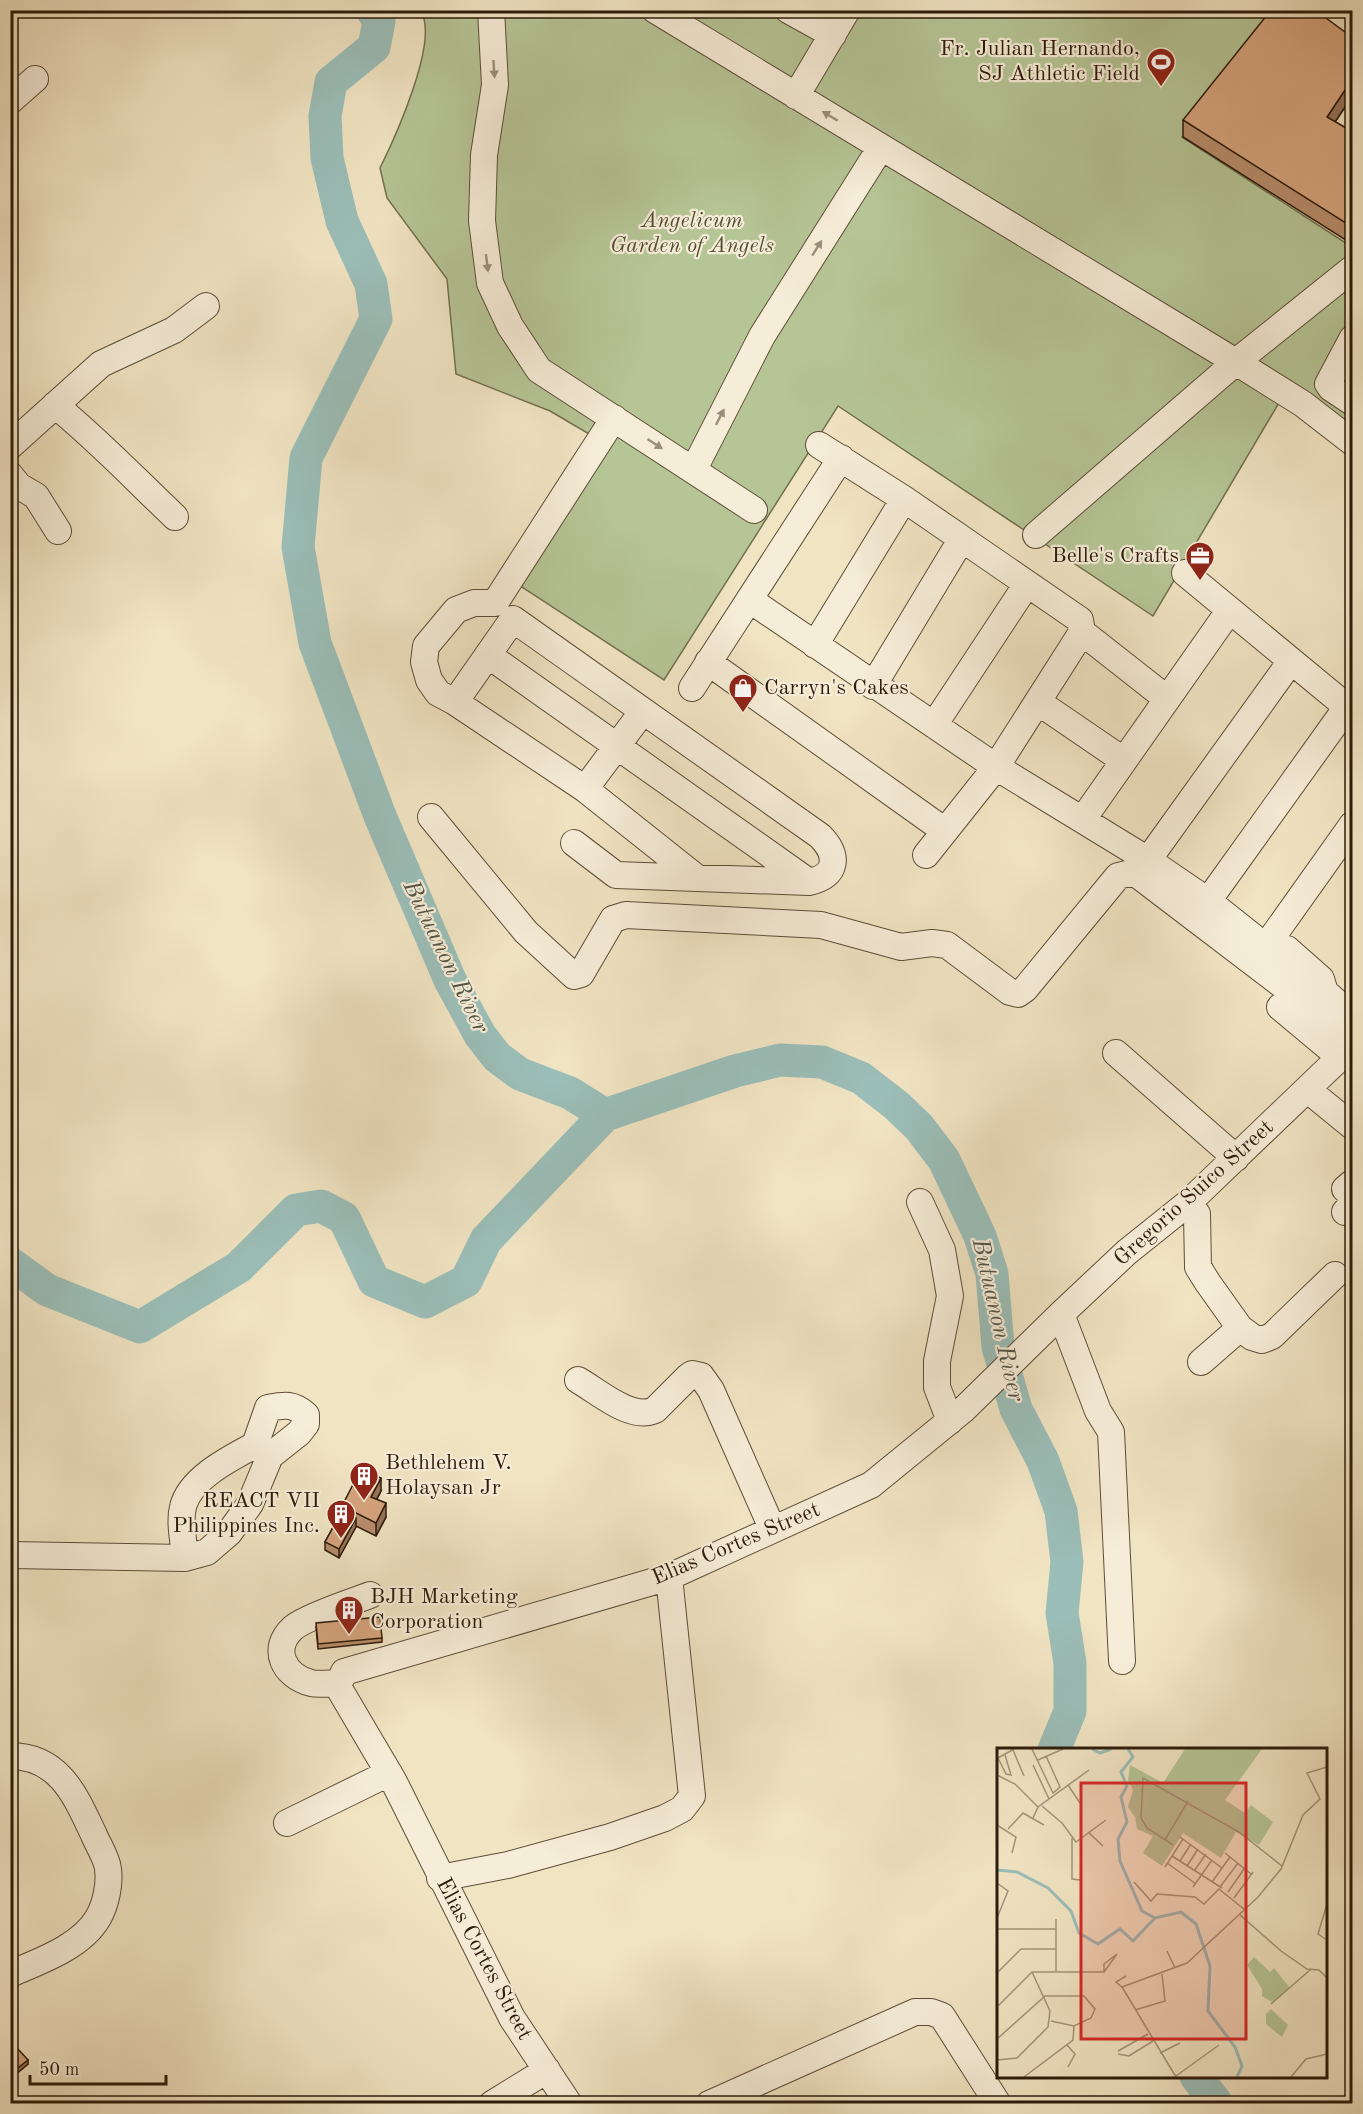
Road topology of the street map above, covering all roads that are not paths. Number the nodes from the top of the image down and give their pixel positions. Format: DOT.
graph roads {
  1 [pos="491,10"];
  2 [pos="656,10"];
  3 [pos="789,10"];
  4 [pos="847,10"];
  5 [pos="833,35"];
  6 [pos="35,79"];
  7 [pos="796,96"];
  8 [pos="10,101"];
  9 [pos="881,147"];
  10 [pos="1353,269"];
  11 [pos="206,306"];
  12 [pos="1353,339"];
  13 [pos="1236,363"];
  14 [pos="1353,402"];
  15 [pos="55,405"];
  16 [pos="614,418"];
  17 [pos="1353,442"];
  18 [pos="819,445"];
  19 [pos="10,446"];
  20 [pos="841,458"];
  21 [pos="694,469"];
  22 [pos="10,475"];
  23 [pos="904,499"];
  24 [pos="754,510"];
  25 [pos="175,517"];
  26 [pos="58,531"];
  27 [pos="1036,535"];
  28 [pos="961,540"];
  29 [pos="1185,573"];
  30 [pos="1026,584"];
  31 [pos="750,600"];
  32 [pos="504,611"];
  33 [pos="1230,611"];
  34 [pos="1082,632"];
  35 [pos="815,645"];
  36 [pos="488,655"];
  37 [pos="1291,660"];
  38 [pos="708,662"];
  39 [pos="873,686"];
  40 [pos="692,688"];
  41 [pos="1166,698"];
  42 [pos="455,702"];
  43 [pos="1038,702"];
  44 [pos="1350,709"];
  45 [pos="643,711"];
  46 [pos="934,725"];
  47 [pos="617,746"];
  48 [pos="1123,760"];
  49 [pos="996,767"];
  50 [pos="585,789"];
  51 [pos="431,817"];
  52 [pos="1083,819"];
  53 [pos="1353,825"];
  54 [pos="945,831"];
  55 [pos="574,843"];
  56 [pos="926,855"];
  57 [pos="1148,860"];
  58 [pos="697,878"];
  59 [pos="809,882"];
  60 [pos="1208,902"];
  61 [pos="1269,949"];
  62 [pos="1280,1007"];
  63 [pos="1353,1016"];
  64 [pos="1349,1050"];
  65 [pos="1116,1053"];
  66 [pos="1308,1090"];
  67 [pos="1353,1126"];
  68 [pos="1236,1158"];
  69 [pos="920,1202"];
  70 [pos="1187,1204"];
  71 [pos="1335,1275"];
  72 [pos="1061,1314"];
  73 [pos="1240,1328"];
  74 [pos="1034,1340"];
  75 [pos="1201,1362"];
  76 [pos="578,1380"];
  77 [pos="957,1415"];
  78 [pos="772,1528"];
  79 [pos="10,1555"];
  80 [pos="185,1558"];
  81 [pos="669,1577"];
  82 [pos="370,1595"];
  83 [pos="1122,1661"];
  84 [pos="339,1683"];
  85 [pos="10,1756"];
  86 [pos="389,1773"];
  87 [pos="287,1823"];
  88 [pos="440,1878"];
  89 [pos="10,1974"];
  90 [pos="547,2070"];
  91 [pos="492,2103"];
  92 [pos="569,2103"];
  93 [pos="709,2103"];
  94 [pos="998,2103"];
  1 -- 16 [label="street, one-way"];
  2 -- 7 [label="street"];
  3 -- 5 [label="street"];
  4 -- 5 [label="street"];
  5 -- 7 [label="street"];
  6 -- 8 [label="street"];
  9 -- 7 [label="street, one-way"];
  9 -- 13 [label="street"];
  21 -- 9 [label="street, one-way"];
  10 -- 13 [label="street"];
  11 -- 15 [label="street"];
  12 -- 14 [label="street"];
  13 -- 17 [label="street"];
  13 -- 27 [label="street"];
  15 -- 19 [label="street"];
  15 -- 25 [label="street"];
  16 -- 21 [label="street, one-way"];
  16 -- 32 [label="street"];
  18 -- 20 [label="street"];
  20 -- 23 [label="street"];
  20 -- 31 [label="street"];
  21 -- 24 [label="street"];
  22 -- 26 [label="street"];
  23 -- 28 [label="street"];
  23 -- 35 [label="street"];
  28 -- 30 [label="street"];
  28 -- 39 [label="street"];
  29 -- 33 [label="street"];
  30 -- 34 [label="street"];
  30 -- 46 [label="street"];
  31 -- 35 [label="street"];
  31 -- 38 [label="street"];
  32 -- 36 [label="street"];
  32 -- 42 [label="street"];
  32 -- 45 [label="street"];
  33 -- 37 [label="street"];
  33 -- 41 [label="street"];
  34 -- 41 [label="street"];
  34 -- 43 [label="street"];
  35 -- 39 [label="street"];
  36 -- 42 [label="street"];
  36 -- 47 [label="street"];
  37 -- 44 [label="street"];
  37 -- 57 [label="street"];
  38 -- 40 [label="street"];
  38 -- 54 [label="street"];
  39 -- 46 [label="street"];
  41 -- 48 [label="street"];
  42 -- 50 [label="street"];
  43 -- 48 [label="street"];
  43 -- 49 [label="street"];
  44 -- 60 [label="street"];
  45 -- 47 [label="street"];
  45 -- 59 [label="street"];
  46 -- 49 [label="street"];
  47 -- 50 [label="street"];
  47 -- 59 [label="street"];
  48 -- 52 [label="street"];
  49 -- 52 [label="street"];
  49 -- 54 [label="street"];
  50 -- 58 [label="street"];
  51 -- 64 [label="street"];
  52 -- 57 [label="street"];
  53 -- 61 [label="street"];
  54 -- 56 [label="street"];
  55 -- 58 [label="street"];
  57 -- 60 [label="street"];
  58 -- 59 [label="street"];
  60 -- 61 [label="street"];
  61 -- 63 [label="street"];
  62 -- 64 [label="street"];
  64 -- 66 [label="street, Gregorio Suico Street"];
  65 -- 68 [label="street"];
  66 -- 67 [label="street"];
  66 -- 68 [label="street, Gregorio Suico Street"];
  68 -- 70 [label="street, Gregorio Suico Street"];
  69 -- 77 [label="street"];
  70 -- 72 [label="street, Gregorio Suico Street"];
  70 -- 73 [label="street"];
  71 -- 73 [label="street"];
  72 -- 74 [label="street, Gregorio Suico Street"];
  72 -- 83 [label="street"];
  73 -- 75 [label="street"];
  74 -- 77 [label="street, Elias Cortes Street"];
  76 -- 78 [label="street"];
  77 -- 78 [label="street, Elias Cortes Street"];
  78 -- 81 [label="street, Elias Cortes Street"];
  79 -- 80 [label="street"];
  80 -- 80 [label="street"];
  81 -- 84 [label="street, Elias Cortes Street"];
  81 -- 88 [label="street"];
  82 -- 84 [label="street"];
  84 -- 86 [label="street, Elias Cortes Street"];
  85 -- 89 [label="street"];
  86 -- 87 [label="street"];
  86 -- 88 [label="street, Elias Cortes Street"];
  88 -- 90 [label="street, Elias Cortes Street"];
  90 -- 91 [label="street"];
  90 -- 92 [label="street, Elias Cortes Street"];
  93 -- 94 [label="street"];
}
